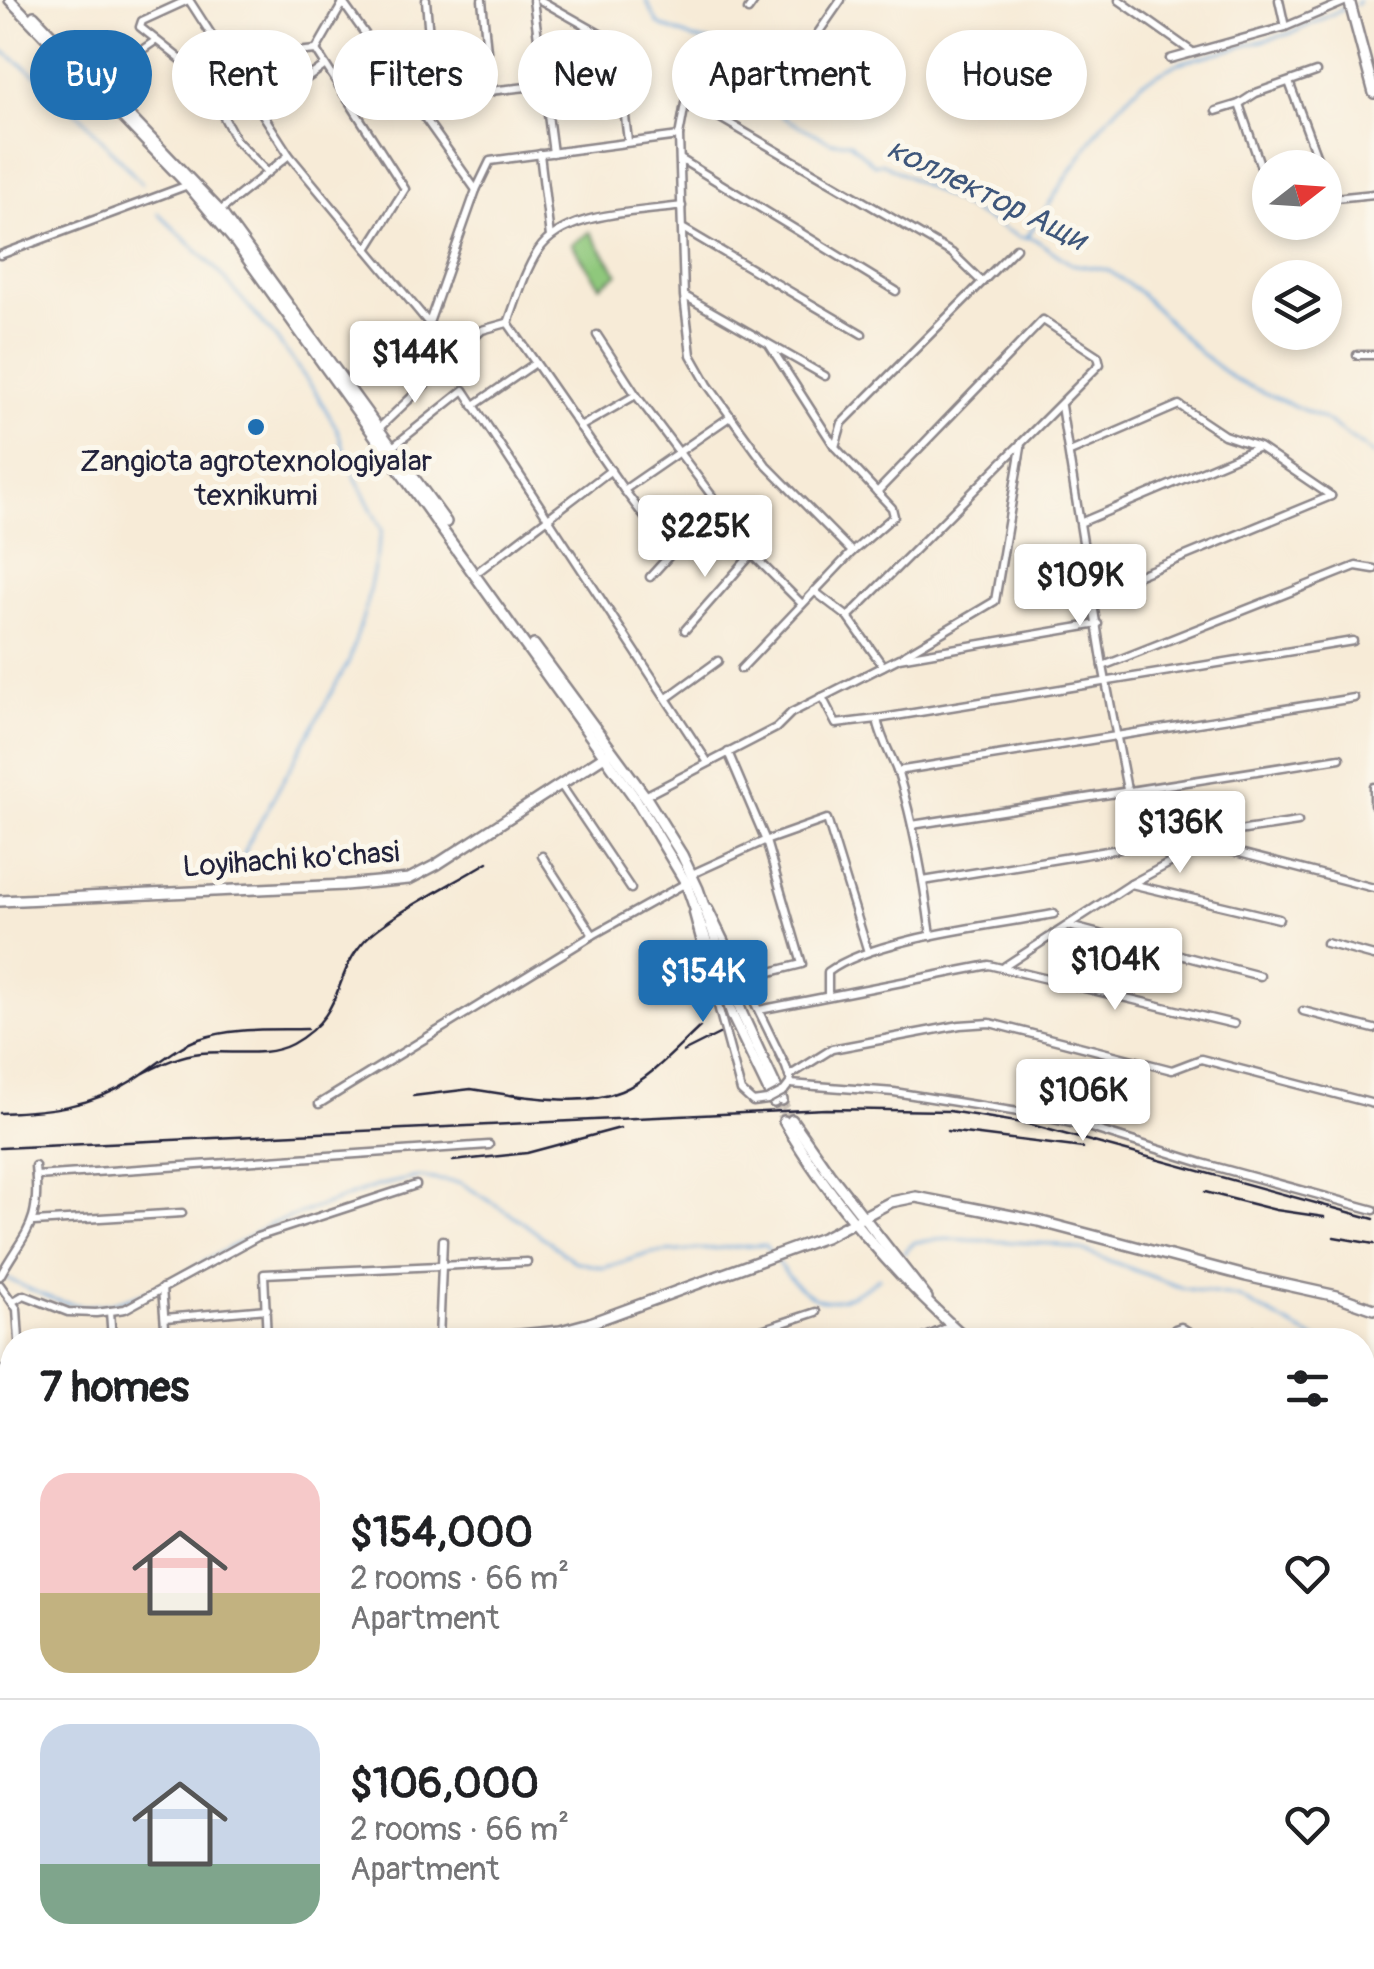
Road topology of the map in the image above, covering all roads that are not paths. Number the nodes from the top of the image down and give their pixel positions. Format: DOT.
graph roads {
  1 [pos="10,0"];
  2 [pos="18,0"];
  3 [pos="188,0"];
  4 [pos="426,0"];
  5 [pos="482,0"];
  6 [pos="537,0"];
  7 [pos="755,0"];
  8 [pos="840,0"];
  9 [pos="1119,0"];
  10 [pos="1279,0"];
  11 [pos="1349,0"];
  12 [pos="343,1"];
  13 [pos="748,10"];
  14 [pos="1285,27"];
  15 [pos="47,30"];
  16 [pos="208,30"];
  17 [pos="363,30"];
  18 [pos="428,30"];
  19 [pos="485,30"];
  20 [pos="540,30"];
  21 [pos="819,30"];
  22 [pos="156,41"];
  23 [pos="152,44"];
  24 [pos="313,50"];
  25 [pos="316,50"];
  26 [pos="1191,51"];
  27 [pos="1369,54"];
  28 [pos="1170,58"];
  29 [pos="324,66"];
  30 [pos="1316,72"];
  31 [pos="313,74"];
  32 [pos="1289,82"];
  33 [pos="1374,94"];
  34 [pos="1239,104"];
  35 [pos="1216,110"];
  36 [pos="134,120"];
  37 [pos="268,120"];
  38 [pos="426,120"];
  39 [pos="549,120"];
  40 [pos="680,136"];
  41 [pos="628,141"];
  42 [pos="1255,150"];
  43 [pos="1314,150"];
  44 [pos="553,152"];
  45 [pos="289,154"];
  46 [pos="540,154"];
  47 [pos="681,160"];
  48 [pos="267,172"];
  49 [pos="188,184"];
  50 [pos="476,190"];
  51 [pos="1374,194"];
  52 [pos="1342,196"];
  53 [pos="682,206"];
  54 [pos="220,211"];
  55 [pos="683,228"];
  56 [pos="550,237"];
  57 [pos="1016,248"];
  58 [pos="367,249"];
  59 [pos="0,255"];
  60 [pos="982,282"];
  61 [pos="896,291"];
  62 [pos="684,296"];
  63 [pos="508,323"];
  64 [pos="429,324"];
  65 [pos="862,334"];
  66 [pos="597,335"];
  67 [pos="769,345"];
  68 [pos="1374,354"];
  69 [pos="1357,355"];
  70 [pos="456,356"];
  71 [pos="534,364"];
  72 [pos="825,376"];
  73 [pos="636,394"];
  74 [pos="1061,405"];
  75 [pos="473,406"];
  76 [pos="731,416"];
  77 [pos="580,427"];
  78 [pos="377,429"];
  79 [pos="1021,446"];
  80 [pos="835,447"];
  81 [pos="1258,447"];
  82 [pos="390,449"];
  83 [pos="676,451"];
  84 [pos="1070,452"];
  85 [pos="611,470"];
  86 [pos="624,490"];
  87 [pos="877,492"];
  88 [pos="548,515"];
  89 [pos="1082,522"];
  90 [pos="689,534"];
  91 [pos="852,552"];
  92 [pos="672,553"];
  93 [pos="751,555"];
  94 [pos="1374,569"];
  95 [pos="480,570"];
  96 [pos="650,577"];
  97 [pos="814,591"];
  98 [pos="1093,594"];
  99 [pos="802,604"];
  100 [pos="848,617"];
  101 [pos="1098,624"];
  102 [pos="686,630"];
  103 [pos="1353,641"];
  104 [pos="899,658"];
  105 [pos="718,661"];
  106 [pos="883,666"];
  107 [pos="1104,666"];
  108 [pos="741,669"];
  109 [pos="1108,681"];
  110 [pos="822,697"];
  111 [pos="667,698"];
  112 [pos="1354,698"];
  113 [pos="877,719"];
  114 [pos="1118,736"];
  115 [pos="728,752"];
  116 [pos="608,754"];
  117 [pos="1340,758"];
  118 [pos="707,761"];
  119 [pos="897,771"];
  120 [pos="561,785"];
  121 [pos="1374,787"];
  122 [pos="1128,791"];
  123 [pos="644,796"];
  124 [pos="1374,805"];
  125 [pos="1298,822"];
  126 [pos="912,825"];
  127 [pos="766,840"];
  128 [pos="1162,842"];
  129 [pos="1138,846"];
  130 [pos="1218,847"];
  131 [pos="542,856"];
  132 [pos="924,881"];
  133 [pos="1132,884"];
  134 [pos="691,885"];
  135 [pos="1374,888"];
  136 [pos="631,890"];
  137 [pos="0,901"];
  138 [pos="1054,914"];
  139 [pos="1279,920"];
  140 [pos="1069,926"];
  141 [pos="593,936"];
  142 [pos="931,936"];
  143 [pos="1326,943"];
  144 [pos="868,952"];
  145 [pos="1374,956"];
  146 [pos="1004,967"];
  147 [pos="1260,976"];
  148 [pos="743,979"];
  149 [pos="828,995"];
  150 [pos="760,1010"];
  151 [pos="1303,1011"];
  152 [pos="1234,1024"];
  153 [pos="1374,1029"];
  154 [pos="781,1092"];
  155 [pos="320,1104"];
  156 [pos="1374,1104"];
  157 [pos="788,1120"];
  158 [pos="489,1146"];
  159 [pos="35,1166"];
  160 [pos="36,1176"];
  161 [pos="416,1185"];
  162 [pos="1374,1210"];
  163 [pos="182,1214"];
  164 [pos="860,1220"];
  165 [pos="34,1222"];
  166 [pos="443,1240"];
  167 [pos="527,1262"];
  168 [pos="442,1265"];
  169 [pos="0,1276"];
  170 [pos="0,1285"];
  171 [pos="162,1288"];
  172 [pos="12,1302"];
  173 [pos="266,1309"];
  174 [pos="1374,1309"];
  175 [pos="110,1311"];
  176 [pos="816,1312"];
  177 [pos="165,1318"];
  178 [pos="590,1323"];
  179 [pos="952,1325"];
  180 [pos="18,1328"];
  181 [pos="111,1328"];
  182 [pos="165,1328"];
  183 [pos="267,1328"];
  184 [pos="439,1328"];
  185 [pos="565,1328"];
  186 [pos="590,1328"];
  187 [pos="767,1328"];
  188 [pos="945,1328"];
  189 [pos="954,1328"];
  1 -- 49 [label="main road"];
  2 -- 15 [label="main road"];
  3 -- 16 [label="street"];
  3 -- 22 [label="street"];
  4 -- 18 [label="street"];
  5 -- 19 [label="street"];
  6 -- 20 [label="street"];
  6 -- 41 [label="street"];
  7 -- 13 [label="street"];
  8 -- 21 [label="street"];
  9 -- 26 [label="street"];
  10 -- 14 [label="street"];
  11 -- 14 [label="street"];
  11 -- 27 [label="main road"];
  12 -- 17 [label="street"];
  12 -- 25 [label="street"];
  14 -- 26 [label="street"];
  22 -- 23 [label="street"];
  22 -- 48 [label="street"];
  24 -- 25 [label="street"];
  25 -- 29 [label="street"];
  26 -- 28 [label="street"];
  27 -- 33 [label="main road"];
  29 -- 31 [label="street"];
  29 -- 58 [label="street"];
  30 -- 32 [label="street"];
  32 -- 34 [label="street"];
  32 -- 43 [label="street"];
  34 -- 35 [label="street"];
  34 -- 42 [label="street"];
  36 -- 54 [label="main road"];
  37 -- 45 [label="street"];
  38 -- 50 [label="street"];
  39 -- 44 [label="street"];
  40 -- 41 [label="street"];
  40 -- 47 [label="street"];
  40 -- 60 [label="street"];
  41 -- 44 [label="street"];
  44 -- 46 [label="street"];
  45 -- 48 [label="street"];
  45 -- 58 [label="street"];
  46 -- 50 [label="street"];
  46 -- 56 [label="street"];
  47 -- 53 [label="street"];
  47 -- 61 [label="street"];
  48 -- 54 [label="street"];
  49 -- 59 [label="street"];
  49 -- 78 [label="main road"];
  50 -- 64 [label="street"];
  51 -- 52 [label="street"];
  53 -- 55 [label="street"];
  53 -- 56 [label="street"];
  54 -- 78 [label="main road"];
  55 -- 62 [label="street"];
  55 -- 65 [label="street"];
  56 -- 63 [label="street"];
  57 -- 60 [label="street"];
  58 -- 64 [label="street"];
  60 -- 80 [label="street"];
  62 -- 67 [label="street"];
  62 -- 76 [label="street"];
  63 -- 70 [label="street"];
  63 -- 71 [label="street"];
  64 -- 70 [label="street"];
  66 -- 73 [label="street"];
  67 -- 72 [label="street"];
  67 -- 80 [label="street"];
  68 -- 69 [label="street"];
  70 -- 78 [label="street"];
  71 -- 75 [label="street"];
  71 -- 77 [label="street"];
  73 -- 77 [label="street"];
  73 -- 83 [label="street"];
  74 -- 79 [label="street"];
  74 -- 84 [label="street"];
  74 -- 87 [label="street"];
  75 -- 82 [label="street"];
  75 -- 88 [label="street"];
  76 -- 83 [label="street"];
  76 -- 91 [label="street"];
  77 -- 85 [label="street"];
  78 -- 82 [label="main road"];
  79 -- 100 [label="street"];
  79 -- 104 [label="street"];
  80 -- 87 [label="street"];
  81 -- 84 [label="street"];
  81 -- 89 [label="street"];
  81 -- 98 [label="street"];
  82 -- 95 [label="main road"];
  82 -- 116 [label="main road"];
  83 -- 86 [label="street"];
  83 -- 93 [label="street"];
  84 -- 89 [label="street"];
  85 -- 86 [label="street"];
  85 -- 88 [label="street"];
  86 -- 92 [label="street"];
  87 -- 91 [label="street"];
  88 -- 95 [label="street"];
  88 -- 111 [label="street"];
  89 -- 98 [label="street"];
  90 -- 92 [label="street"];
  91 -- 97 [label="street"];
  92 -- 96 [label="street"];
  93 -- 99 [label="street"];
  93 -- 102 [label="street"];
  94 -- 107 [label="street"];
  95 -- 116 [label="main road"];
  97 -- 99 [label="street"];
  97 -- 100 [label="street"];
  98 -- 101 [label="street"];
  99 -- 108 [label="street"];
  100 -- 106 [label="street"];
  101 -- 104 [label="street"];
  101 -- 107 [label="street"];
  103 -- 109 [label="street"];
  104 -- 106 [label="street"];
  105 -- 111 [label="street"];
  106 -- 110 [label="street"];
  107 -- 109 [label="street"];
  109 -- 113 [label="street"];
  109 -- 114 [label="street"];
  110 -- 113 [label="street"];
  110 -- 115 [label="street"];
  111 -- 118 [label="street"];
  112 -- 114 [label="street"];
  113 -- 119 [label="street"];
  114 -- 119 [label="street"];
  114 -- 122 [label="street"];
  115 -- 118 [label="street"];
  115 -- 127 [label="street"];
  116 -- 120 [label="main road, Loyihachi ko'chasi"];
  116 -- 123 [label="main road"];
  116 -- 134 [label="main road"];
  117 -- 122 [label="street"];
  118 -- 123 [label="street"];
  119 -- 126 [label="street"];
  120 -- 136 [label="street"];
  120 -- 137 [label="main road, Loyihachi ko'chasi"];
  121 -- 124 [label="street"];
  122 -- 126 [label="street"];
  122 -- 129 [label="street"];
  123 -- 134 [label="main road"];
  125 -- 130 [label="street"];
  126 -- 132 [label="street"];
  127 -- 134 [label="street"];
  127 -- 144 [label="street"];
  127 -- 148 [label="street"];
  128 -- 129 [label="street"];
  129 -- 132 [label="street"];
  130 -- 133 [label="street"];
  130 -- 135 [label="street"];
  131 -- 141 [label="street"];
  132 -- 142 [label="street"];
  133 -- 139 [label="street"];
  133 -- 140 [label="street"];
  134 -- 141 [label="street"];
  134 -- 148 [label="street"];
  134 -- 154 [label="main road"];
  134 -- 154 [label="street"];
  138 -- 142 [label="street"];
  140 -- 146 [label="street"];
  140 -- 147 [label="street"];
  141 -- 155 [label="street"];
  142 -- 144 [label="street"];
  143 -- 145 [label="street"];
  144 -- 149 [label="street"];
  146 -- 149 [label="street"];
  146 -- 152 [label="street"];
  148 -- 150 [label="street"];
  149 -- 150 [label="street"];
  150 -- 154 [label="street"];
  151 -- 153 [label="street"];
  154 -- 156 [label="street"];
  154 -- 162 [label="street"];
  157 -- 164 [label="main road"];
  158 -- 160 [label="street"];
  159 -- 160 [label="street"];
  160 -- 165 [label="street"];
  161 -- 171 [label="street"];
  163 -- 165 [label="street"];
  164 -- 174 [label="main road"];
  164 -- 178 [label="main road"];
  164 -- 179 [label="main road"];
  165 -- 169 [label="street"];
  166 -- 168 [label="street"];
  167 -- 168 [label="street"];
  168 -- 173 [label="street"];
  168 -- 184 [label="street"];
  170 -- 172 [label="street"];
  171 -- 175 [label="street"];
  171 -- 177 [label="street"];
  172 -- 175 [label="street"];
  172 -- 180 [label="street"];
  173 -- 177 [label="street"];
  173 -- 183 [label="street"];
  175 -- 181 [label="street"];
  176 -- 187 [label="street"];
  177 -- 182 [label="street"];
  178 -- 185 [label="main road"];
  178 -- 186 [label="main road"];
  179 -- 188 [label="street"];
  179 -- 189 [label="main road"];
}
